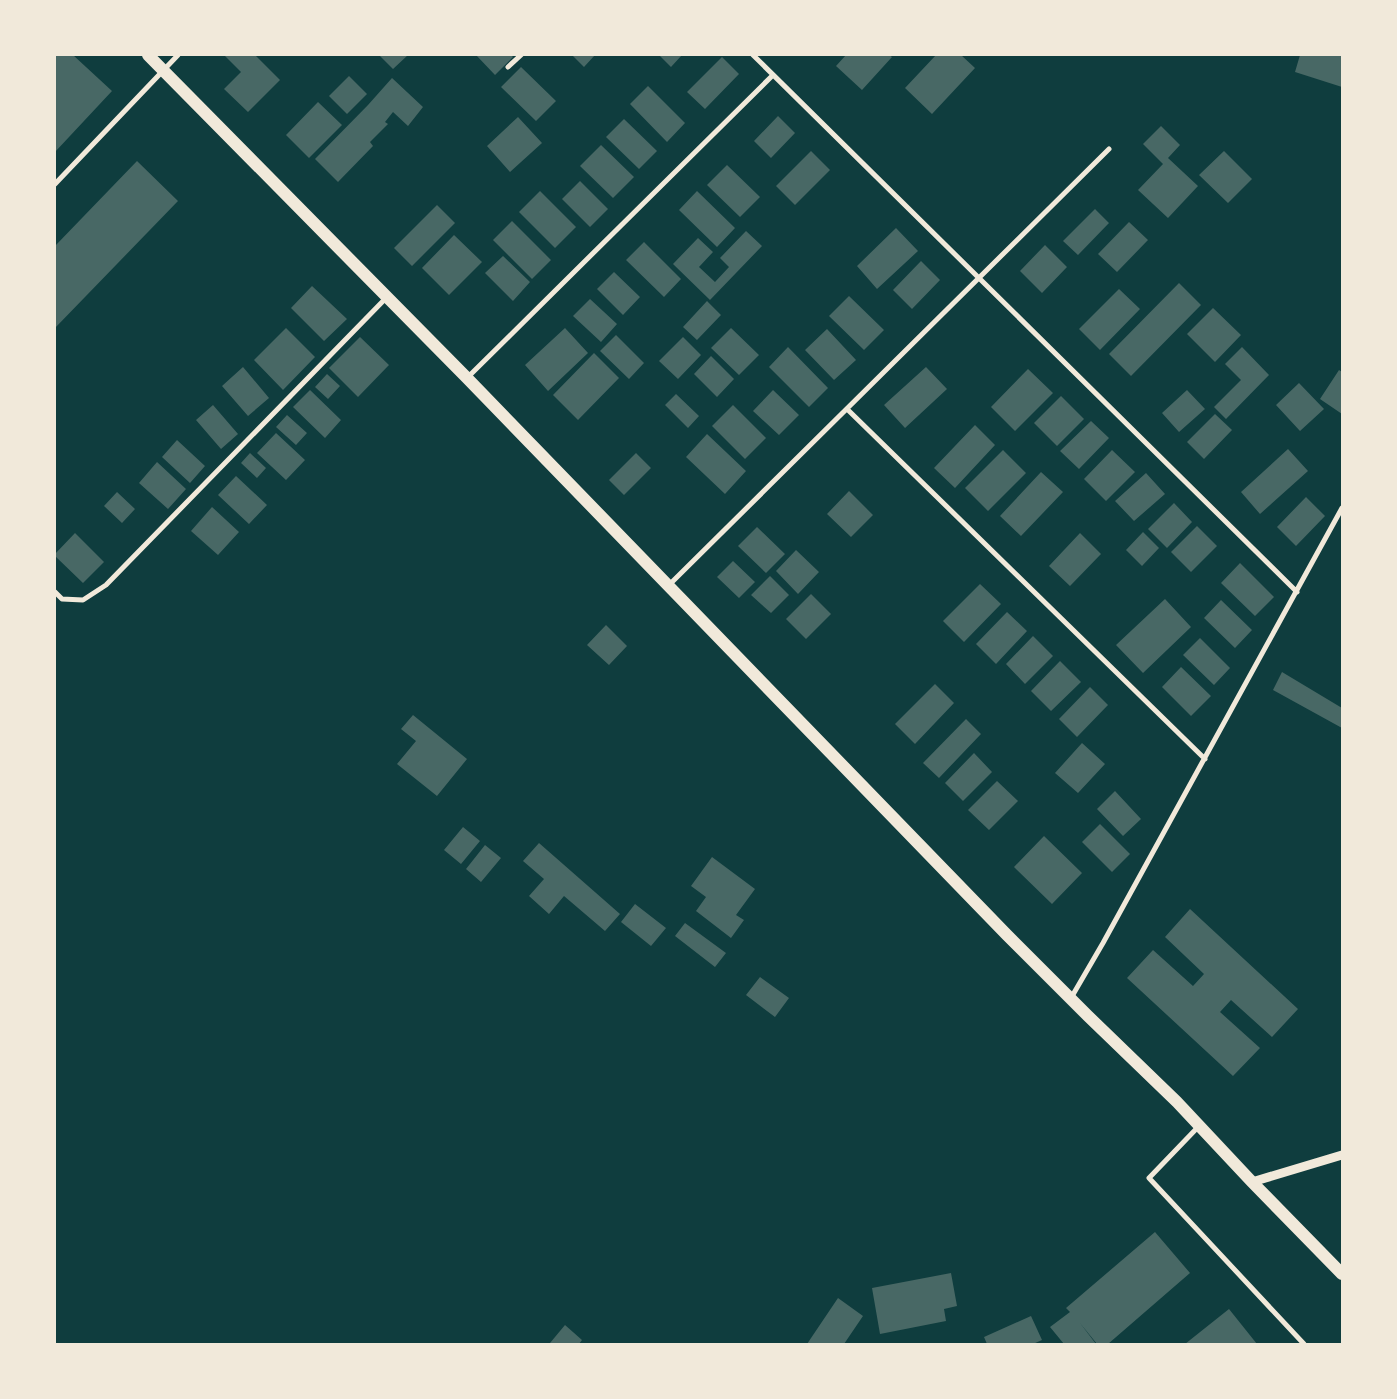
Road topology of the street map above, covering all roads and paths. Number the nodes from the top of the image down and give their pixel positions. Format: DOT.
graph roads {
  1 [pos="148,55"];
  2 [pos="178,55"];
  3 [pos="521,55"];
  4 [pos="753,55"];
  5 [pos="508,67"];
  6 [pos="163,70"];
  7 [pos="773,75"];
  8 [pos="1109,149"];
  9 [pos="55,184"];
  10 [pos="979,278"];
  11 [pos="387,297"];
  12 [pos="467,378"];
  13 [pos="847,409"];
  14 [pos="1342,508"];
  15 [pos="1340,516"];
  16 [pos="669,585"];
  17 [pos="55,592"];
  18 [pos="1297,592"];
  19 [pos="1204,759"];
  20 [pos="1070,998"];
  21 [pos="1200,1126"];
  22 [pos="1342,1156"];
  23 [pos="1252,1182"];
  24 [pos="1342,1274"];
  25 [pos="1304,1344"];
  1 -- 6 [label="main road"];
  2 -- 6 [label="street"];
  3 -- 5 [label="street"];
  4 -- 7 [label="street"];
  6 -- 9 [label="street"];
  6 -- 11 [label="main road"];
  7 -- 10 [label="street"];
  7 -- 12 [label="street"];
  8 -- 10 [label="street"];
  10 -- 13 [label="street"];
  10 -- 18 [label="street"];
  11 -- 12 [label="main road"];
  11 -- 17 [label="street"];
  12 -- 16 [label="main road"];
  13 -- 16 [label="street"];
  13 -- 19 [label="street"];
  14 -- 15 [label="street"];
  15 -- 18 [label="street"];
  16 -- 20 [label="main road"];
  18 -- 19 [label="street"];
  19 -- 20 [label="street"];
  20 -- 21 [label="main road"];
  21 -- 23 [label="main road"];
  21 -- 25 [label="street"];
  22 -- 23 [label="street"];
  23 -- 24 [label="main road"];
}
